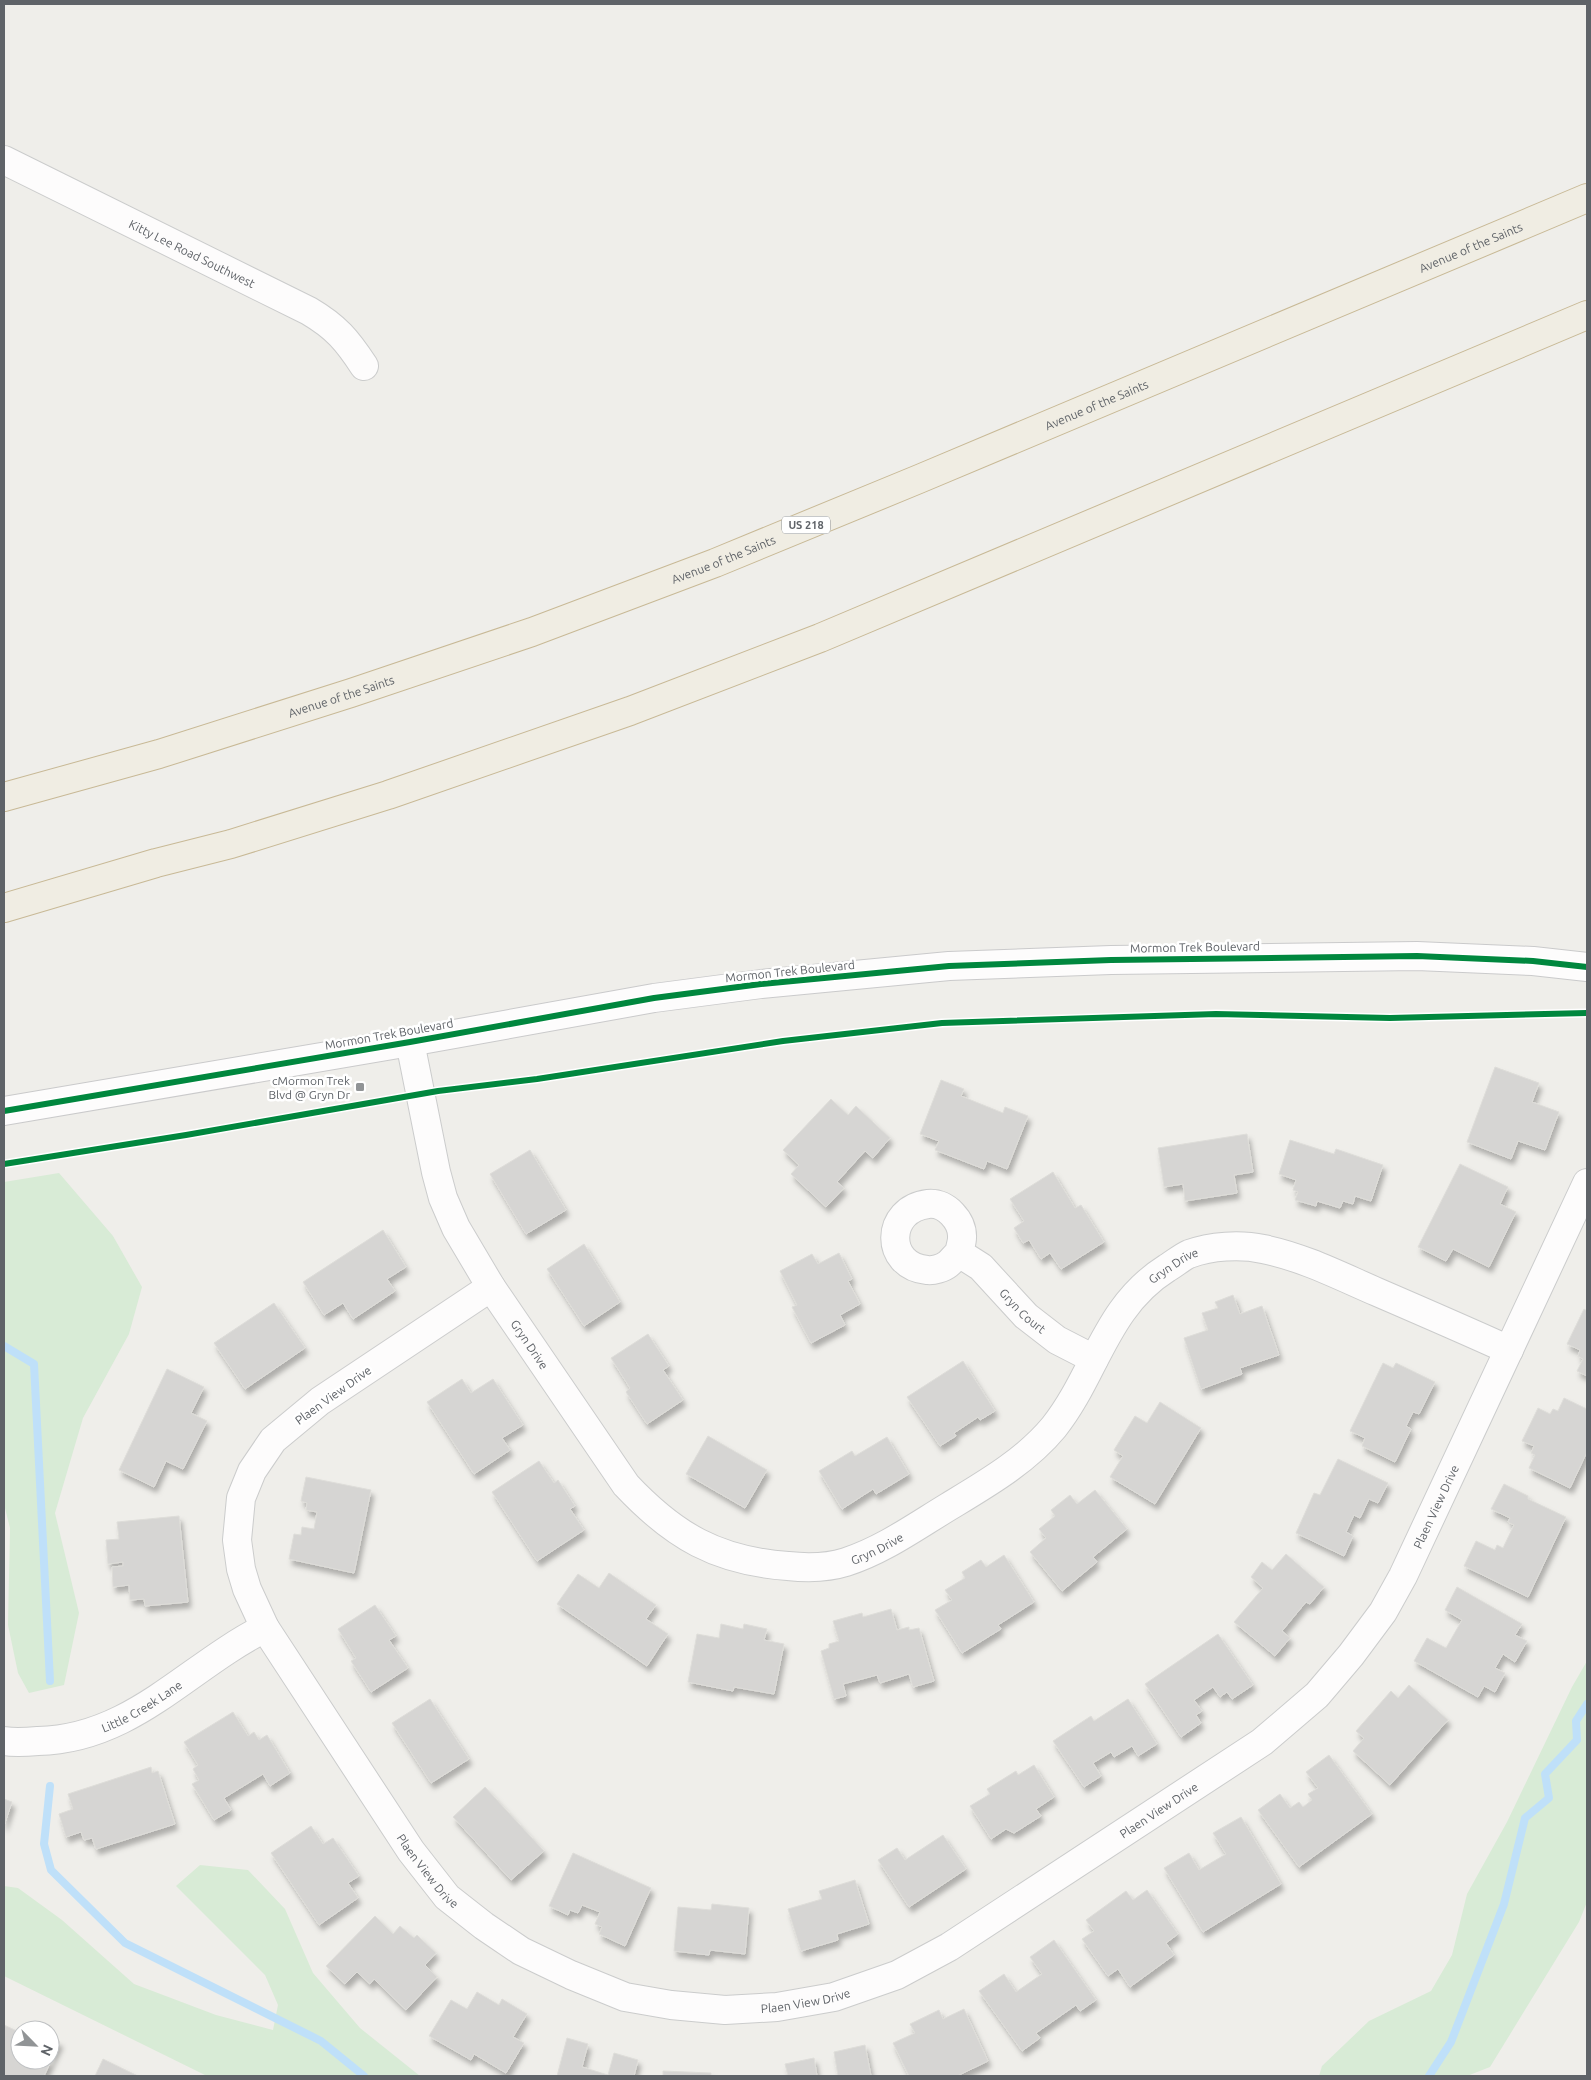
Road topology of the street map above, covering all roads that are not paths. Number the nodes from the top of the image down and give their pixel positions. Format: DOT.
graph roads {
  1 [pos="4,160"];
  2 [pos="1587,198"];
  3 [pos="1587,315"];
  4 [pos="364,366"];
  5 [pos="4,797"];
  6 [pos="4,908"];
  7 [pos="1587,967"];
  8 [pos="410,1042"];
  9 [pos="4,1111"];
  10 [pos="1587,1183"];
  11 [pos="958,1253"];
  12 [pos="492,1287"];
  13 [pos="1509,1350"];
  14 [pos="1094,1359"];
  15 [pos="265,1628"];
  16 [pos="4,1741"];
  1 -- 4 [label="street, Kitty Lee Road Southwest"];
  2 -- 5 [label="highway, Avenue of the Saints / US 218"];
  3 -- 6 [label="highway"];
  7 -- 8 [label="street, Mormon Trek Boulevard"];
  8 -- 9 [label="street, Mormon Trek Boulevard"];
  8 -- 12 [label="street, Gryn Drive"];
  10 -- 13 [label="street, Plaen View Drive"];
  11 -- 14 [label="street, Gryn Court"];
  12 -- 14 [label="street, Gryn Drive"];
  12 -- 15 [label="street, Plaen View Drive"];
  13 -- 14 [label="street, Gryn Drive"];
  13 -- 15 [label="street, Plaen View Drive"];
  15 -- 16 [label="street, Little Creek Lane"];
}
